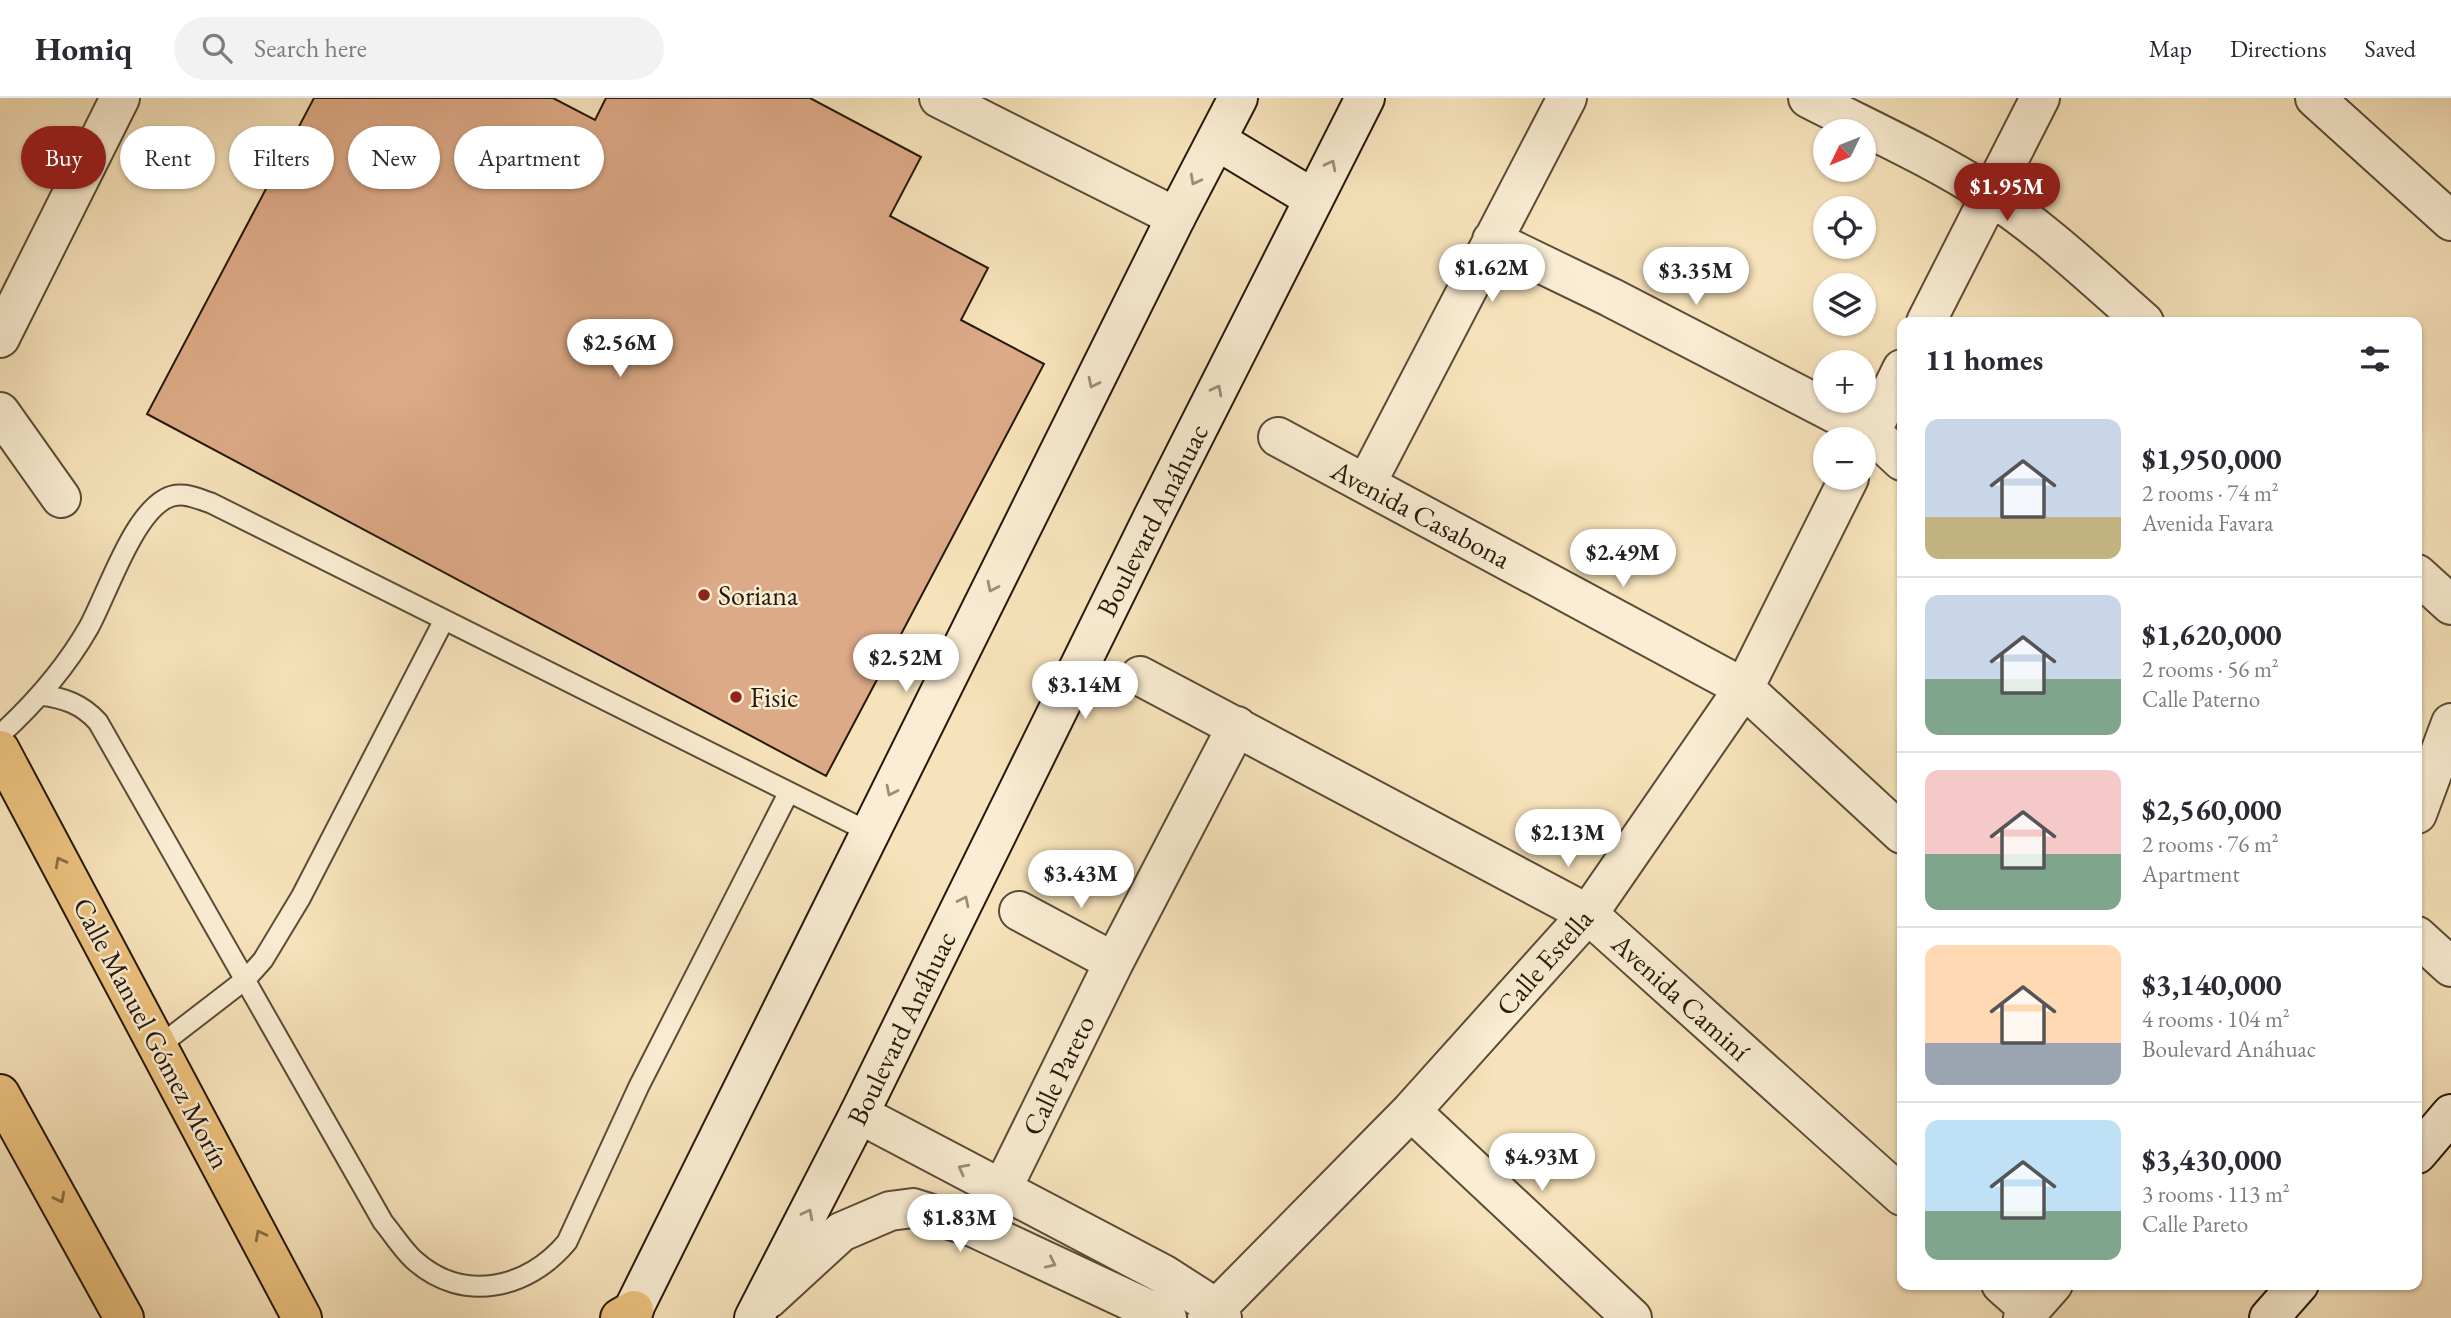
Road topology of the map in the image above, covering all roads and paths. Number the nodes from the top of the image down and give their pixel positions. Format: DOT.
graph roads {
  1 [pos="120,98"];
  2 [pos="939,98"];
  3 [pos="1238,98"];
  4 [pos="1365,98"];
  5 [pos="1567,98"];
  6 [pos="1808,98"];
  7 [pos="2040,98"];
  8 [pos="2315,98"];
  9 [pos="1216,140"];
  10 [pos="1989,194"];
  11 [pos="1314,199"];
  12 [pos="1176,217"];
  13 [pos="2451,221"];
  14 [pos="1492,240"];
  15 [pos="1928,317"];
  16 [pos="2138,317"];
  17 [pos="0,338"];
  18 [pos="1897,379"];
  19 [pos="0,412"];
  20 [pos="1844,427"];
  21 [pos="1873,427"];
  22 [pos="1278,437"];
  23 [pos="1876,445"];
  24 [pos="1897,458"];
  25 [pos="1366,484"];
  26 [pos="1843,490"];
  27 [pos="61,499"];
  28 [pos="2422,579"];
  29 [pos="2451,605"];
  30 [pos="443,622"];
  31 [pos="1140,676"];
  32 [pos="1744,688"];
  33 [pos="41,695"];
  34 [pos="2451,723"];
  35 [pos="1237,726"];
  36 [pos="0,735"];
  37 [pos="0,750"];
  38 [pos="789,792"];
  39 [pos="2422,801"];
  40 [pos="1897,829"];
  41 [pos="871,833"];
  42 [pos="1020,911"];
  43 [pos="1588,914"];
  44 [pos="2422,941"];
  45 [pos="1114,962"];
  46 [pos="2451,967"];
  47 [pos="246,979"];
  48 [pos="159,1046"];
  49 [pos="0,1094"];
  50 [pos="1411,1111"];
  51 [pos="859,1114"];
  52 [pos="2451,1114"];
  53 [pos="2422,1148"];
  54 [pos="1002,1189"];
  55 [pos="1897,1192"];
  56 [pos="1163,1274"];
  57 [pos="2011,1290"];
  58 [pos="2294,1290"];
  59 [pos="295,1304"];
  60 [pos="2035,1304"];
  61 [pos="756,1313"];
  62 [pos="1150,1314"];
  63 [pos="628,1315"];
  64 [pos="1215,1315"];
  65 [pos="124,1318"];
  66 [pos="320,1318"];
  67 [pos="1632,1318"];
  68 [pos="2269,1318"];
  1 -- 17 [label="street"];
  2 -- 12 [label="street"];
  3 -- 9 [label="street"];
  11 -- 4 [label="street, Boulevard Anáhuac, one-way"];
  5 -- 14 [label="street"];
  6 -- 10 [label="street"];
  7 -- 10 [label="street"];
  8 -- 13 [label="street"];
  9 -- 11 [label="street"];
  9 -- 12 [label="street, one-way"];
  10 -- 15 [label="street"];
  10 -- 16 [label="street"];
  51 -- 11 [label="street, Boulevard Anáhuac, one-way"];
  12 -- 41 [label="street, one-way"];
  14 -- 20 [label="street"];
  14 -- 25 [label="street"];
  18 -- 21 [label="street"];
  19 -- 27 [label="street"];
  22 -- 25 [label="street, Avenida Casabona"];
  23 -- 24 [label="street"];
  25 -- 32 [label="street, Avenida Casabona"];
  26 -- 32 [label="street, Calle Estella"];
  28 -- 29 [label="street"];
  30 -- 33 [label="lane"];
  30 -- 38 [label="lane"];
  30 -- 47 [label="lane"];
  31 -- 35 [label="street, Avenida Caminí"];
  32 -- 40 [label="street, Avenida Casabona"];
  32 -- 43 [label="street, Calle Estella"];
  33 -- 36 [label="lane"];
  33 -- 47 [label="lane"];
  34 -- 39 [label="street"];
  35 -- 43 [label="street, Avenida Caminí"];
  35 -- 45 [label="street, Calle Pareto"];
  48 -- 37 [label="main road, Calle Manuel Gómez Morín, one-way"];
  38 -- 41 [label="lane"];
  38 -- 47 [label="lane"];
  41 -- 63 [label="street"];
  42 -- 45 [label="street"];
  43 -- 50 [label="street, Calle Estella"];
  43 -- 55 [label="street, Avenida Caminí"];
  44 -- 46 [label="street"];
  45 -- 54 [label="street, Calle Pareto"];
  47 -- 48 [label="lane"];
  59 -- 48 [label="main road, Calle Manuel Gómez Morín, one-way"];
  49 -- 65 [label="main road, one-way"];
  50 -- 64 [label="street, Calle Estella"];
  50 -- 67 [label="street"];
  54 -- 51 [label="street, one-way"];
  61 -- 51 [label="street, Boulevard Anáhuac, one-way"];
  52 -- 53 [label="street"];
  54 -- 56 [label="street"];
  56 -- 62 [label="lane"];
  56 -- 64 [label="street"];
  57 -- 60 [label="street"];
  58 -- 68 [label="street"];
  59 -- 66 [label="main road, Calle Manuel Gómez Morín"];
  61 -- 62 [label="street, one-way"];
}
